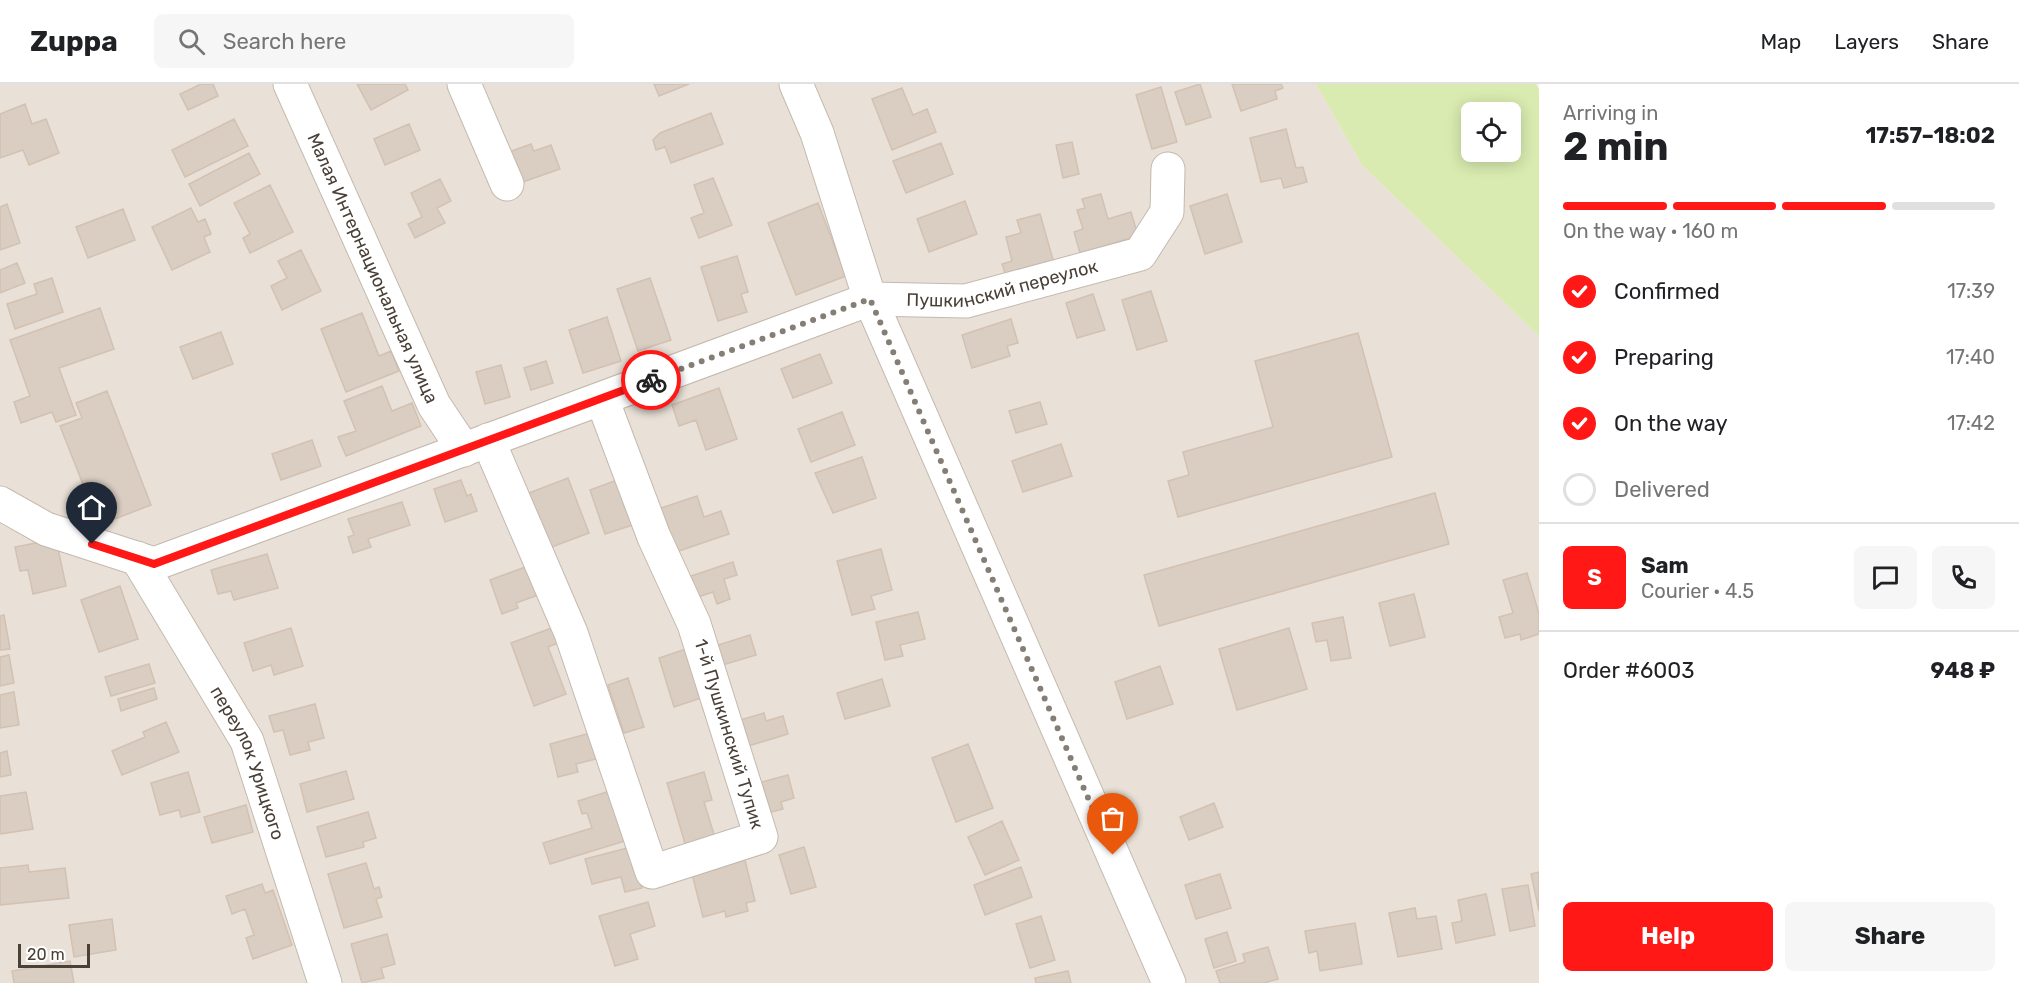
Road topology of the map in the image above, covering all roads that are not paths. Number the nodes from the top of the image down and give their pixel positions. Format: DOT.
graph roads {
  1 [pos="290,84"];
  2 [pos="464,84"];
  3 [pos="796,84"];
  4 [pos="1168,169"];
  5 [pos="507,184"];
  6 [pos="870,299"];
  7 [pos="602,399"];
  8 [pos="476,445"];
  9 [pos="0,503"];
  10 [pos="137,558"];
  11 [pos="325,983"];
  12 [pos="1169,983"];
  1 -- 8 [label="street, Малая Интернациональная улица"];
  2 -- 5 [label="street"];
  3 -- 6 [label="street"];
  4 -- 6 [label="street, Пушкинский переулок"];
  6 -- 7 [label="street, Пушкинский переулок"];
  6 -- 12 [label="street"];
  7 -- 8 [label="street, Пушкинский переулок"];
  7 -- 8 [label="street, 1-й Пушкинский Тупик"];
  8 -- 10 [label="street, Пушкинский переулок"];
  9 -- 10 [label="street, Пушкинский переулок"];
  10 -- 11 [label="street, переулок Урицкого"];
}
